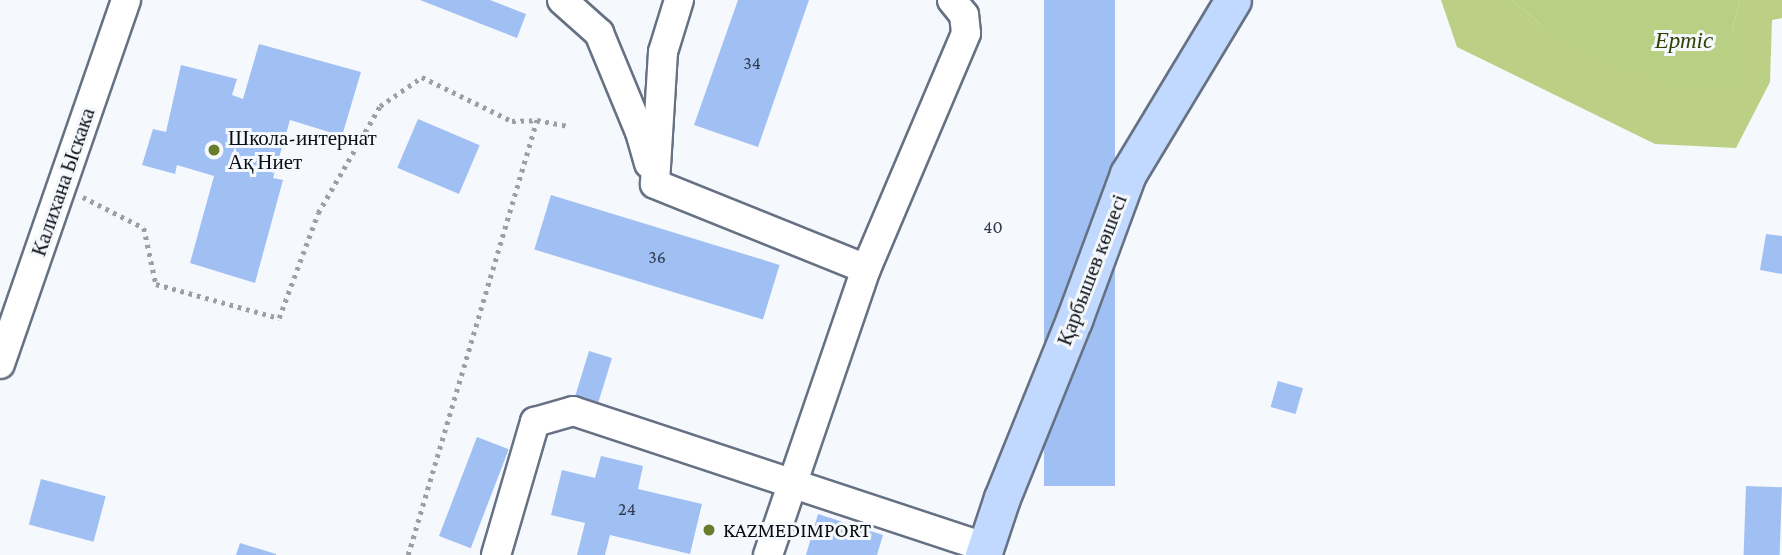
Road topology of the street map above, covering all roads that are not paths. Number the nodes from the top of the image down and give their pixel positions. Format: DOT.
graph roads {
  1 [pos="125,0"];
  2 [pos="562,0"];
  3 [pos="678,0"];
  4 [pos="952,0"];
  5 [pos="1233,0"];
  6 [pos="655,184"];
  7 [pos="866,270"];
  8 [pos="0,364"];
  9 [pos="793,484"];
  10 [pos="984,551"];
  11 [pos="496,555"];
  12 [pos="768,555"];
  1 -- 8 [label="street, Калихана Ыскака"];
  2 -- 6 [label="street"];
  3 -- 6 [label="street"];
  4 -- 7 [label="street"];
  5 -- 10 [label="main road, Қарбышев көшесі"];
  6 -- 7 [label="street"];
  7 -- 9 [label="street"];
  9 -- 10 [label="street"];
  9 -- 11 [label="street"];
  9 -- 12 [label="street"];
}
